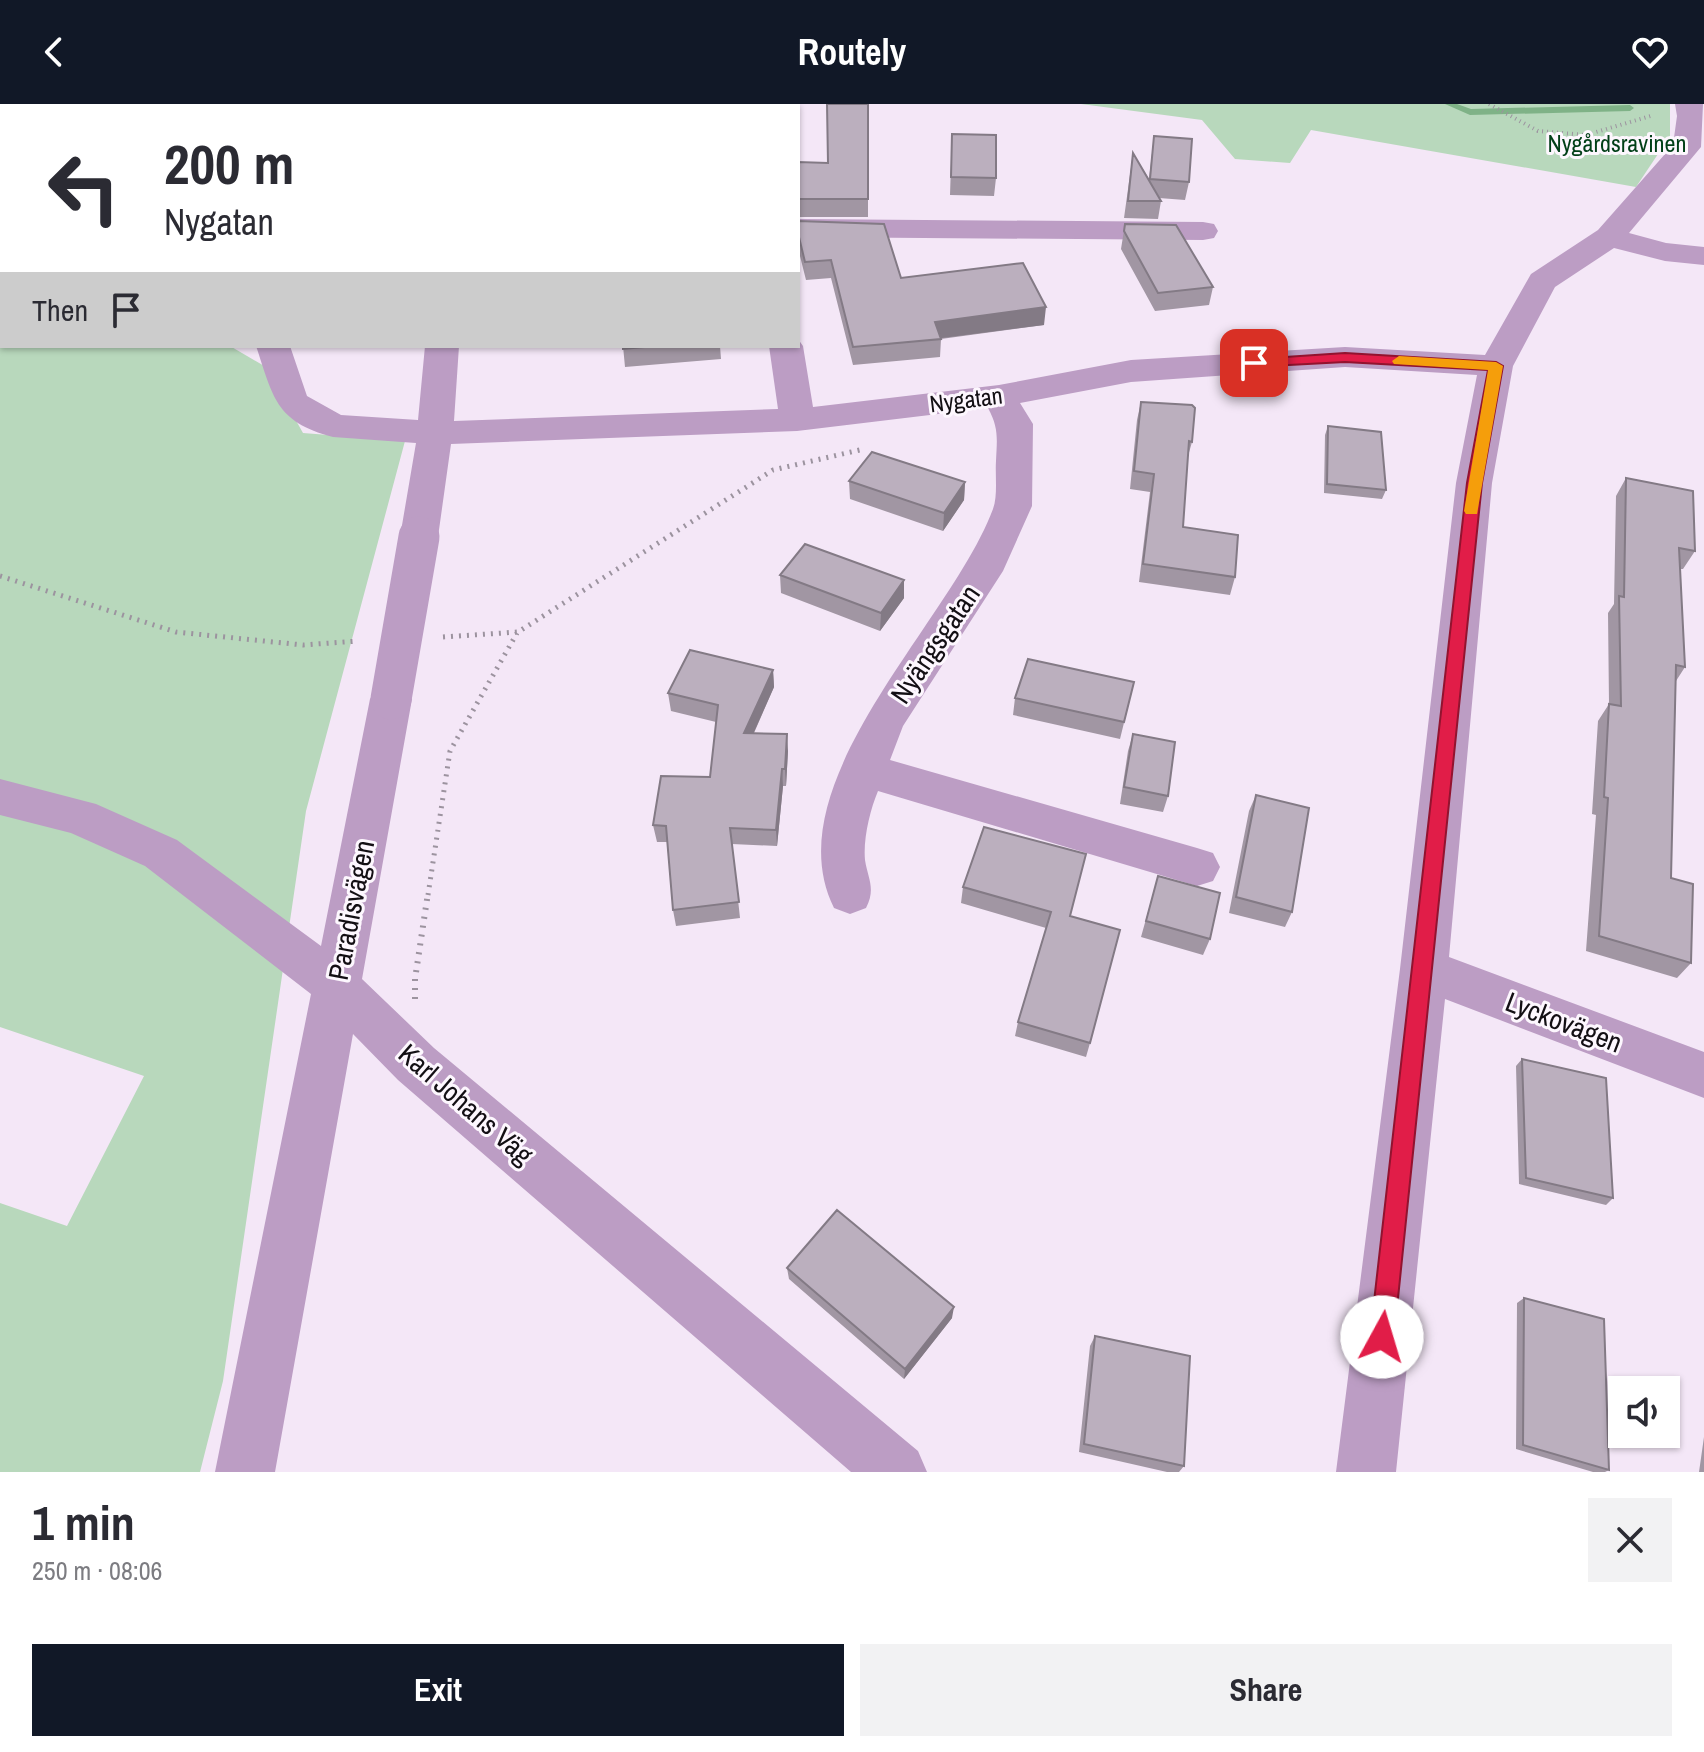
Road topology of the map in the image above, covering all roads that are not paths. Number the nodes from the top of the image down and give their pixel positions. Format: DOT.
graph roads {
  1 [pos="1690,110"];
  2 [pos="800,228"];
  3 [pos="1203,231"];
  4 [pos="1609,237"];
  5 [pos="1704,256"];
  6 [pos="274,348"];
  7 [pos="442,348"];
  8 [pos="786,348"];
  9 [pos="1496,366"];
  10 [pos="999,396"];
  11 [pos="797,420"];
  12 [pos="435,433"];
  13 [pos="864,770"];
  14 [pos="0,797"];
  15 [pos="1197,867"];
  16 [pos="850,894"];
  17 [pos="1424,969"];
  18 [pos="336,985"];
  19 [pos="1704,1075"];
  20 [pos="245,1472"];
  21 [pos="897,1472"];
  22 [pos="1366,1472"];
  1 -- 4 [label="street"];
  2 -- 3 [label="street"];
  4 -- 5 [label="street"];
  4 -- 9 [label="street"];
  6 -- 12 [label="street, Nygatan"];
  7 -- 12 [label="street, Paradisvägen"];
  8 -- 11 [label="street"];
  9 -- 10 [label="street, Nygatan"];
  9 -- 17 [label="street"];
  10 -- 11 [label="street, Nygatan"];
  10 -- 13 [label="street, Nyängsgatan"];
  11 -- 12 [label="street, Nygatan"];
  12 -- 18 [label="street, Paradisvägen, bridge"];
  13 -- 15 [label="street"];
  13 -- 16 [label="street, Nyängsgatan"];
  14 -- 18 [label="street, Karl Johans Väg"];
  17 -- 19 [label="street, Lyckovägen"];
  17 -- 22 [label="street"];
  18 -- 20 [label="street, Paradisvägen"];
  18 -- 21 [label="street, Karl Johans Väg"];
}
